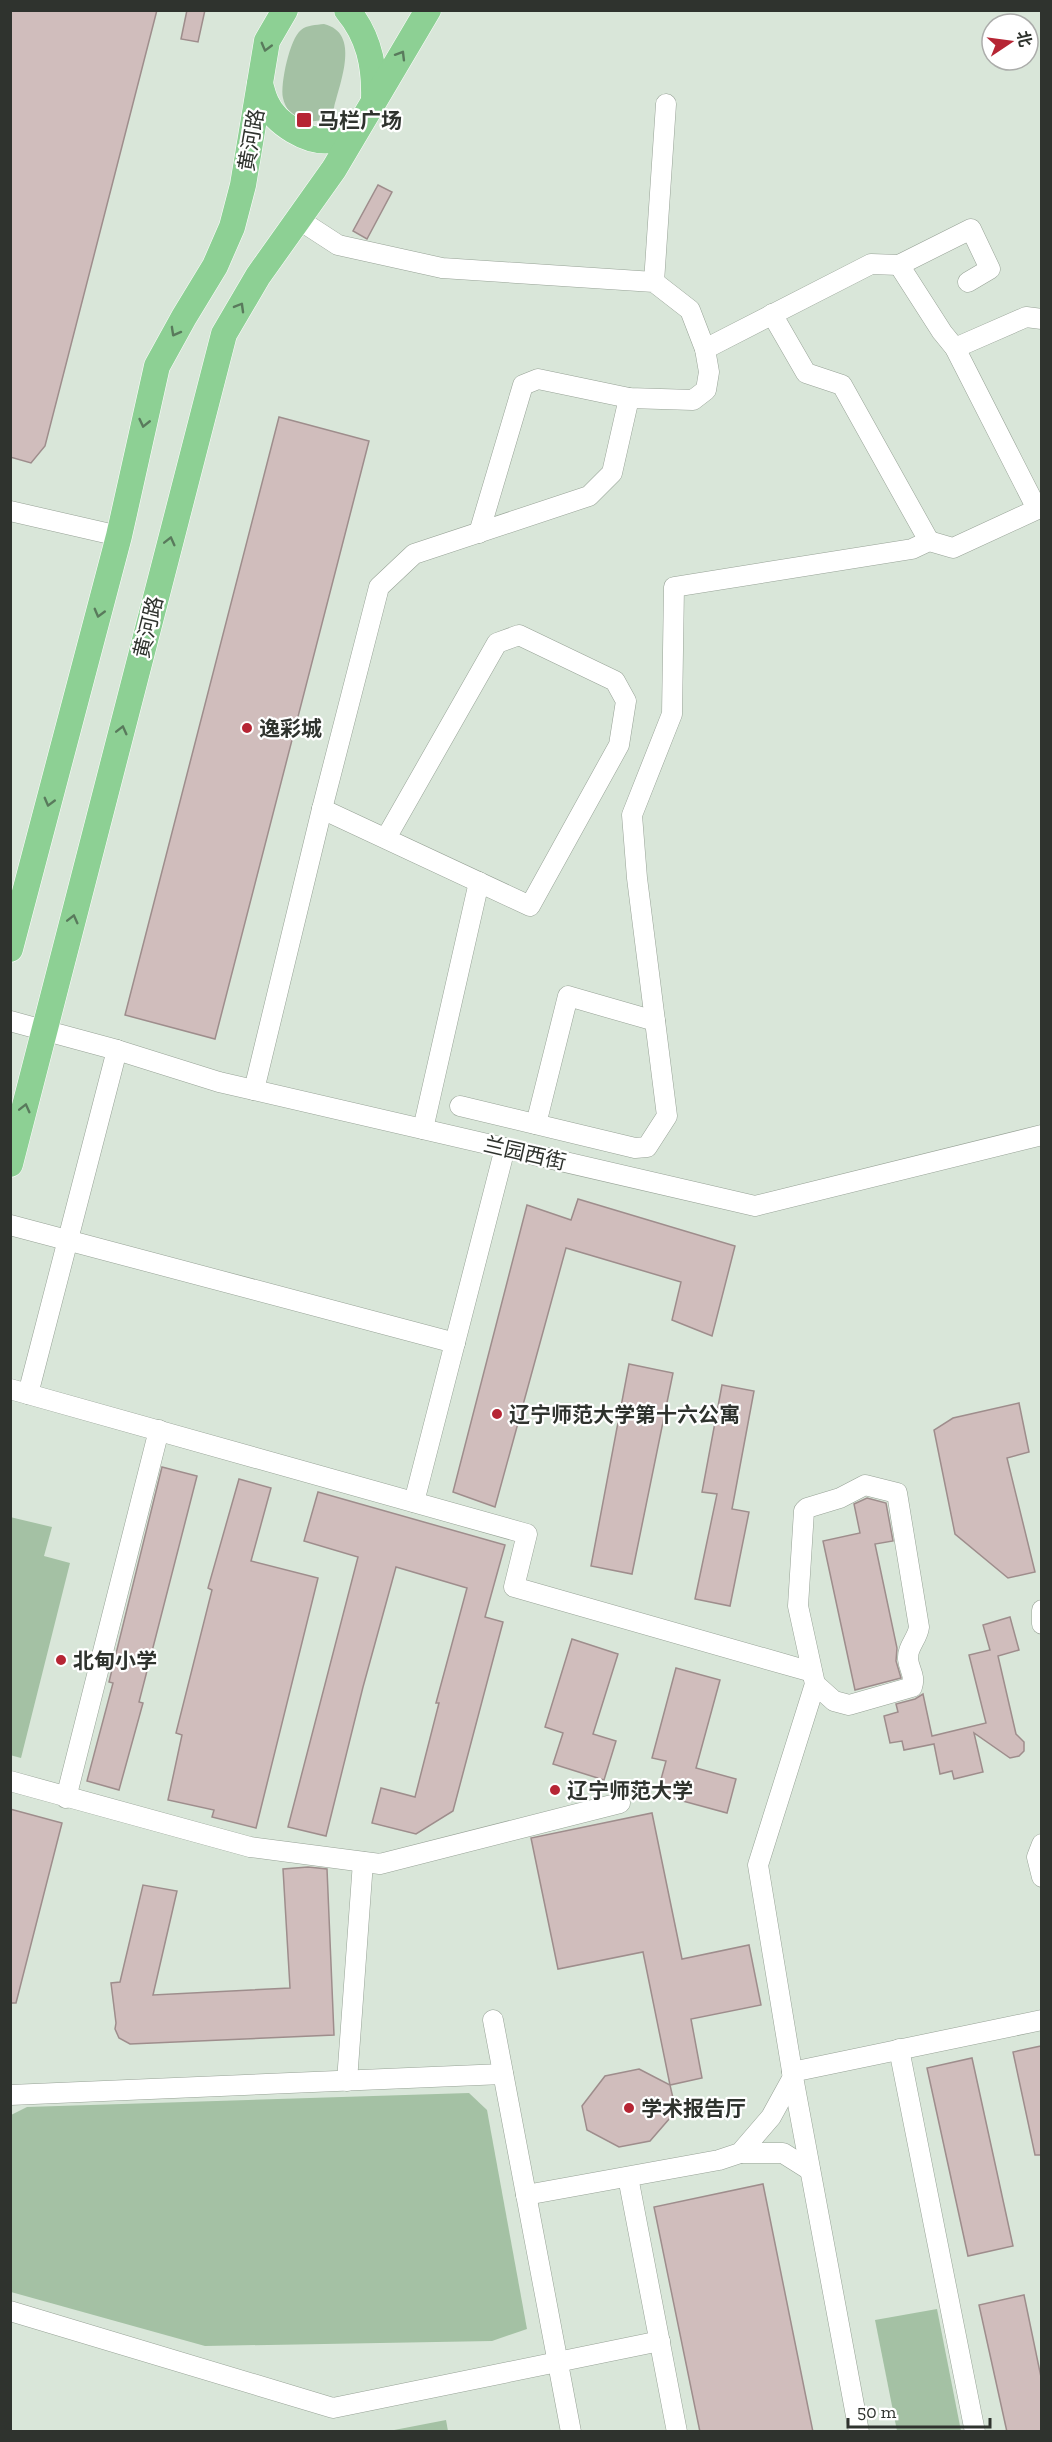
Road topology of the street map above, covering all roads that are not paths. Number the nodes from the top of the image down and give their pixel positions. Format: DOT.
graph roads {
  1 [pos="347,10"];
  2 [pos="286,11"];
  3 [pos="428,11"];
  4 [pos="260,84"];
  5 [pos="374,99"];
  6 [pos="666,104"];
  7 [pos="360,123"];
  8 [pos="298,219"];
  9 [pos="899,265"];
  10 [pos="654,282"];
  11 [pos="968,282"];
  12 [pos="772,314"];
  13 [pos="1041,319"];
  14 [pos="955,348"];
  15 [pos="705,349"];
  16 [pos="629,398"];
  17 [pos="1039,508"];
  18 [pos="10,511"];
  19 [pos="479,533"];
  20 [pos="119,536"];
  21 [pos="929,541"];
  22 [pos="322,809"];
  23 [pos="386,838"];
  24 [pos="479,882"];
  25 [pos="10,950"];
  26 [pos="10,1021"];
  27 [pos="655,1021"];
  28 [pos="44,1031"];
  29 [pos="117,1050"];
  30 [pos="254,1090"];
  31 [pos="460,1106"];
  32 [pos="536,1124"];
  33 [pos="423,1129"];
  34 [pos="1041,1135"];
  35 [pos="505,1148"];
  36 [pos="10,1164"];
  37 [pos="10,1225"];
  38 [pos="68,1239"];
  39 [pos="454,1344"];
  40 [pos="19,1391"];
  41 [pos="159,1430"];
  42 [pos="414,1502"];
  43 [pos="1041,1610"];
  44 [pos="1041,1624"];
  45 [pos="814,1678"];
  46 [pos="10,1782"];
  47 [pos="66,1798"];
  48 [pos="620,1803"];
  49 [pos="1041,1844"];
  50 [pos="363,1862"];
  51 [pos="1041,1877"];
  52 [pos="493,2020"];
  53 [pos="1041,2020"];
  54 [pos="899,2049"];
  55 [pos="503,2074"];
  56 [pos="792,2074"];
  57 [pos="347,2081"];
  58 [pos="10,2095"];
  59 [pos="740,2153"];
  60 [pos="810,2170"];
  61 [pos="628,2177"];
  62 [pos="526,2195"];
  63 [pos="10,2311"];
  64 [pos="660,2341"];
  65 [pos="558,2362"];
  66 [pos="571,2432"];
  67 [pos="677,2432"];
  68 [pos="859,2432"];
  69 [pos="975,2432"];
  1 -- 5 [label="main road"];
  2 -- 4 [label="main road, one-way"];
  5 -- 3 [label="main road, one-way"];
  4 -- 7 [label="main road"];
  4 -- 20 [label="main road, 黄河路, one-way"];
  5 -- 7 [label="main road"];
  6 -- 10 [label="street"];
  7 -- 8 [label="main road, 黄河路"];
  8 -- 10 [label="street"];
  28 -- 8 [label="main road, 黄河路, one-way"];
  9 -- 11 [label="street"];
  9 -- 12 [label="street"];
  9 -- 14 [label="street"];
  10 -- 15 [label="street"];
  12 -- 15 [label="street"];
  12 -- 21 [label="street"];
  13 -- 14 [label="street"];
  14 -- 17 [label="street"];
  15 -- 16 [label="street"];
  16 -- 19 [label="street"];
  16 -- 19 [label="street"];
  17 -- 21 [label="street"];
  18 -- 20 [label="street"];
  19 -- 22 [label="street"];
  20 -- 25 [label="main road, 黄河路, one-way"];
  21 -- 27 [label="street"];
  22 -- 23 [label="street"];
  22 -- 30 [label="street"];
  23 -- 24 [label="street"];
  23 -- 24 [label="street"];
  24 -- 33 [label="street"];
  26 -- 28 [label="street, 兰园西街"];
  27 -- 32 [label="street"];
  27 -- 32 [label="street"];
  28 -- 29 [label="street, 兰园西街"];
  36 -- 28 [label="main road, 黄河路, one-way"];
  29 -- 30 [label="street, 兰园西街"];
  29 -- 38 [label="street"];
  30 -- 33 [label="street, 兰园西街"];
  31 -- 32 [label="street"];
  33 -- 35 [label="street, 兰园西街"];
  34 -- 35 [label="street, 兰园西街"];
  35 -- 39 [label="street"];
  37 -- 38 [label="street"];
  38 -- 39 [label="street"];
  38 -- 40 [label="street"];
  39 -- 42 [label="street"];
  40 -- 41 [label="street"];
  41 -- 42 [label="street"];
  41 -- 47 [label="street"];
  42 -- 45 [label="street"];
  43 -- 44 [label="street"];
  45 -- 45 [label="street"];
  45 -- 56 [label="street"];
  46 -- 47 [label="street"];
  47 -- 50 [label="street"];
  48 -- 50 [label="street"];
  49 -- 51 [label="street"];
  50 -- 57 [label="street"];
  52 -- 55 [label="street"];
  53 -- 54 [label="street"];
  54 -- 56 [label="street"];
  54 -- 69 [label="street"];
  55 -- 57 [label="street"];
  55 -- 62 [label="street"];
  56 -- 59 [label="street"];
  56 -- 60 [label="street"];
  57 -- 58 [label="street"];
  59 -- 60 [label="street"];
  59 -- 61 [label="street"];
  60 -- 68 [label="street"];
  61 -- 62 [label="street"];
  61 -- 64 [label="street"];
  62 -- 65 [label="street"];
  63 -- 65 [label="street"];
  64 -- 65 [label="street"];
  64 -- 67 [label="street"];
  65 -- 66 [label="street"];
}
